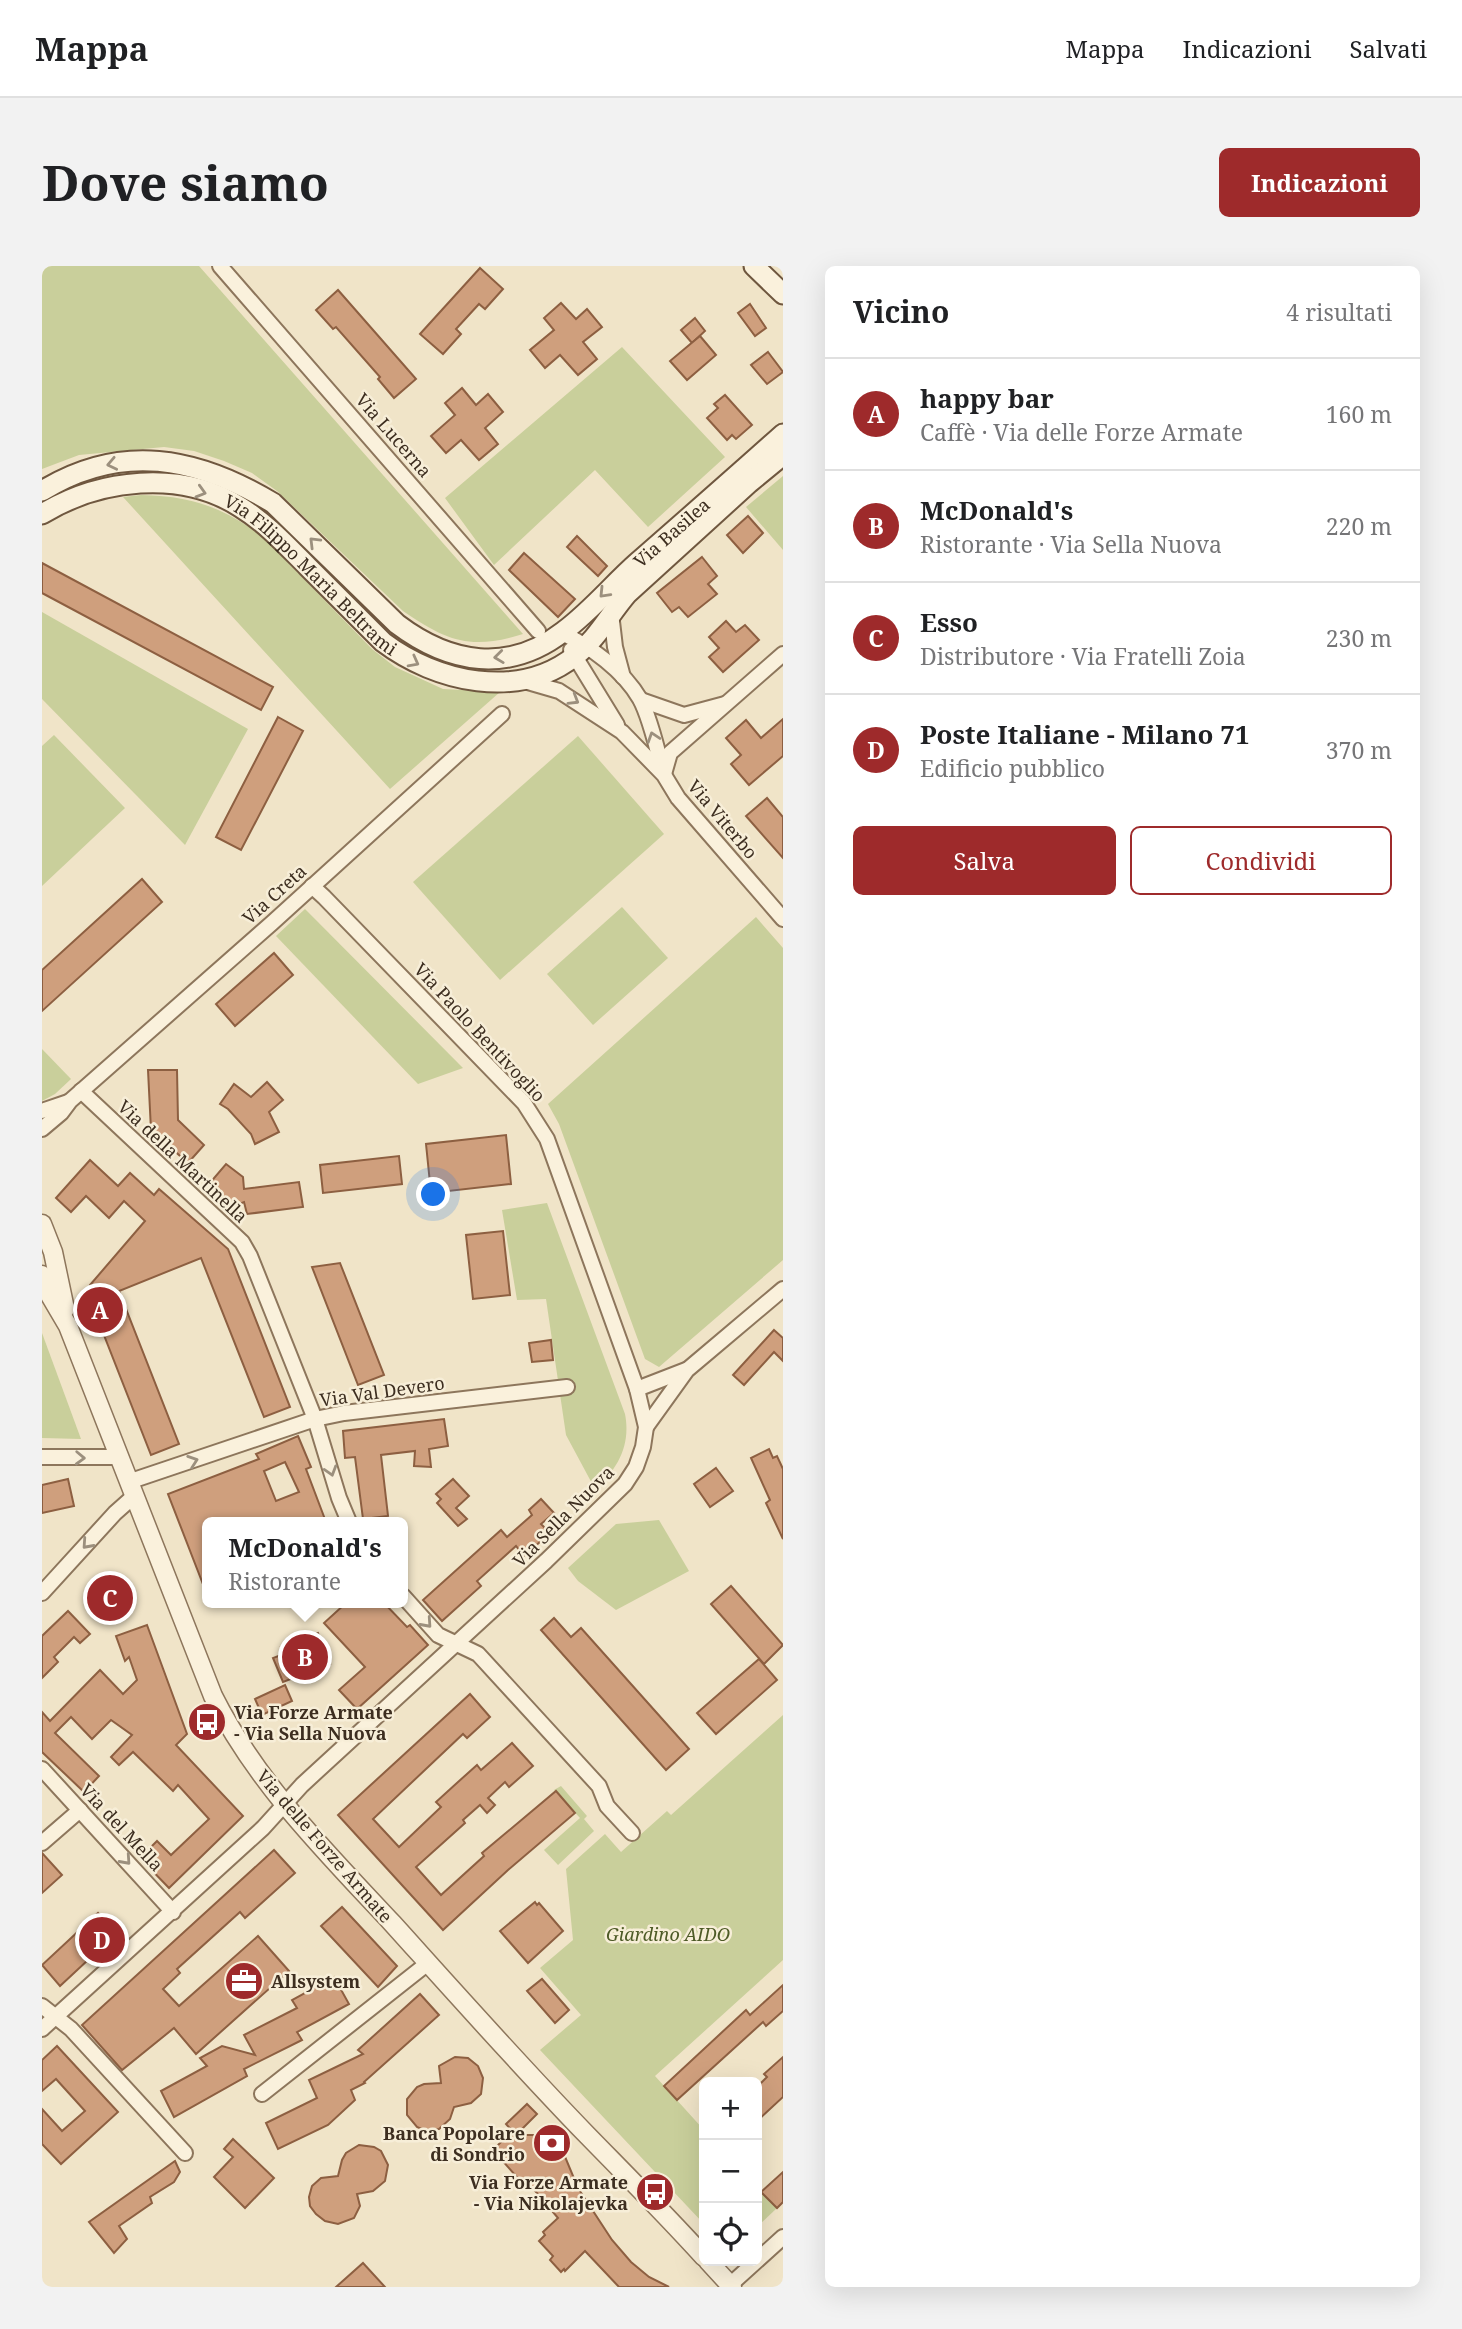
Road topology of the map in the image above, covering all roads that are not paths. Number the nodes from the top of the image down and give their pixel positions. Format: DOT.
graph roads {
  1 [pos="220,266"];
  2 [pos="754,266"];
  3 [pos="783,294"];
  4 [pos="783,434"];
  5 [pos="783,455"];
  6 [pos="42,491"];
  7 [pos="42,514"];
  8 [pos="611,612"];
  9 [pos="538,631"];
  10 [pos="562,633"];
  11 [pos="581,651"];
  12 [pos="783,654"];
  13 [pos="623,678"];
  14 [pos="521,680"];
  15 [pos="641,700"];
  16 [pos="729,703"];
  17 [pos="502,714"];
  18 [pos="622,732"];
  19 [pos="664,775"];
  20 [pos="312,886"];
  21 [pos="783,919"];
  22 [pos="81,1091"];
  23 [pos="70,1101"];
  24 [pos="42,1111"];
  25 [pos="42,1129"];
  26 [pos="42,1224"];
  27 [pos="48,1252"];
  28 [pos="42,1275"];
  29 [pos="783,1289"];
  30 [pos="68,1326"];
  31 [pos="687,1370"];
  32 [pos="567,1387"];
  33 [pos="637,1389"];
  34 [pos="315,1419"];
  35 [pos="646,1427"];
  36 [pos="42,1457"];
  37 [pos="119,1457"];
  38 [pos="131,1489"];
  39 [pos="347,1517"];
  40 [pos="42,1593"];
  41 [pos="408,1602"];
  42 [pos="455,1644"];
  43 [pos="42,1769"];
  44 [pos="284,1805"];
  45 [pos="80,1810"];
  46 [pos="632,1833"];
  47 [pos="42,1843"];
  48 [pos="173,1912"];
  49 [pos="428,1964"];
  50 [pos="42,2006"];
  51 [pos="55,2017"];
  52 [pos="42,2029"];
  53 [pos="262,2094"];
  54 [pos="185,2153"];
  55 [pos="783,2237"];
  56 [pos="699,2252"];
  57 [pos="713,2266"];
  58 [pos="731,2286"];
  1 -- 9 [label="street, Via Lucerna"];
  2 -- 3 [label="main road"];
  4 -- 10 [label="main road, Via Basilea, one-way"];
  5 -- 8 [label="main road, Via Basilea"];
  10 -- 6 [label="main road, Via Filippo Maria Beltrami, one-way"];
  7 -- 14 [label="main road, Via Filippo Maria Beltrami, one-way"];
  8 -- 11 [label="main road, Via Basilea"];
  8 -- 13 [label="street, Via Viterbo"];
  10 -- 11 [label="street"];
  11 -- 13 [label="street, Via Viterbo"];
  11 -- 14 [label="main road, Via Filippo Maria Beltrami"];
  11 -- 18 [label="street, Via Viterbo"];
  12 -- 16 [label="street"];
  13 -- 15 [label="street, Via Viterbo"];
  14 -- 18 [label="street, Via Viterbo, one-way"];
  15 -- 16 [label="street"];
  19 -- 15 [label="street, Via Viterbo, one-way"];
  16 -- 19 [label="street"];
  17 -- 20 [label="street, Via Creta"];
  18 -- 19 [label="street, Via Viterbo"];
  19 -- 21 [label="street, Via Viterbo"];
  20 -- 22 [label="street, Via Creta"];
  20 -- 33 [label="street, Via Paolo Bentivoglio"];
  22 -- 23 [label="street, Via Creta"];
  22 -- 34 [label="street, Via della Martinella"];
  23 -- 24 [label="street, Via Creta"];
  23 -- 25 [label="street, Via Creta"];
  26 -- 27 [label="street"];
  27 -- 30 [label="street"];
  28 -- 30 [label="street, Via delle Forze Armate"];
  29 -- 31 [label="street"];
  30 -- 37 [label="street, Via delle Forze Armate"];
  31 -- 33 [label="street"];
  31 -- 35 [label="street"];
  32 -- 34 [label="street, Via Val Devero"];
  33 -- 35 [label="street, Via Sella Nuova"];
  38 -- 34 [label="street, Via Val Devero, one-way"];
  34 -- 39 [label="street, Via della Martinella, one-way"];
  35 -- 42 [label="street, Via Sella Nuova"];
  36 -- 37 [label="street, one-way"];
  37 -- 38 [label="street, Via delle Forze Armate"];
  38 -- 40 [label="street, one-way"];
  38 -- 44 [label="street, Via delle Forze Armate"];
  41 -- 42 [label="street, one-way"];
  42 -- 44 [label="street, Via Sella Nuova"];
  42 -- 46 [label="street"];
  43 -- 45 [label="street, Via del Mella"];
  44 -- 48 [label="street, Via Sella Nuova"];
  44 -- 49 [label="street, Via delle Forze Armate"];
  45 -- 47 [label="street"];
  45 -- 48 [label="street, Via del Mella, one-way"];
  48 -- 51 [label="street, Via Sella Nuova"];
  49 -- 53 [label="street"];
  49 -- 56 [label="street, Via delle Forze Armate"];
  50 -- 51 [label="street"];
  51 -- 52 [label="street, Via Sella Nuova"];
  51 -- 54 [label="street"];
  55 -- 58 [label="street"];
  57 -- 58 [label="street"];
}
